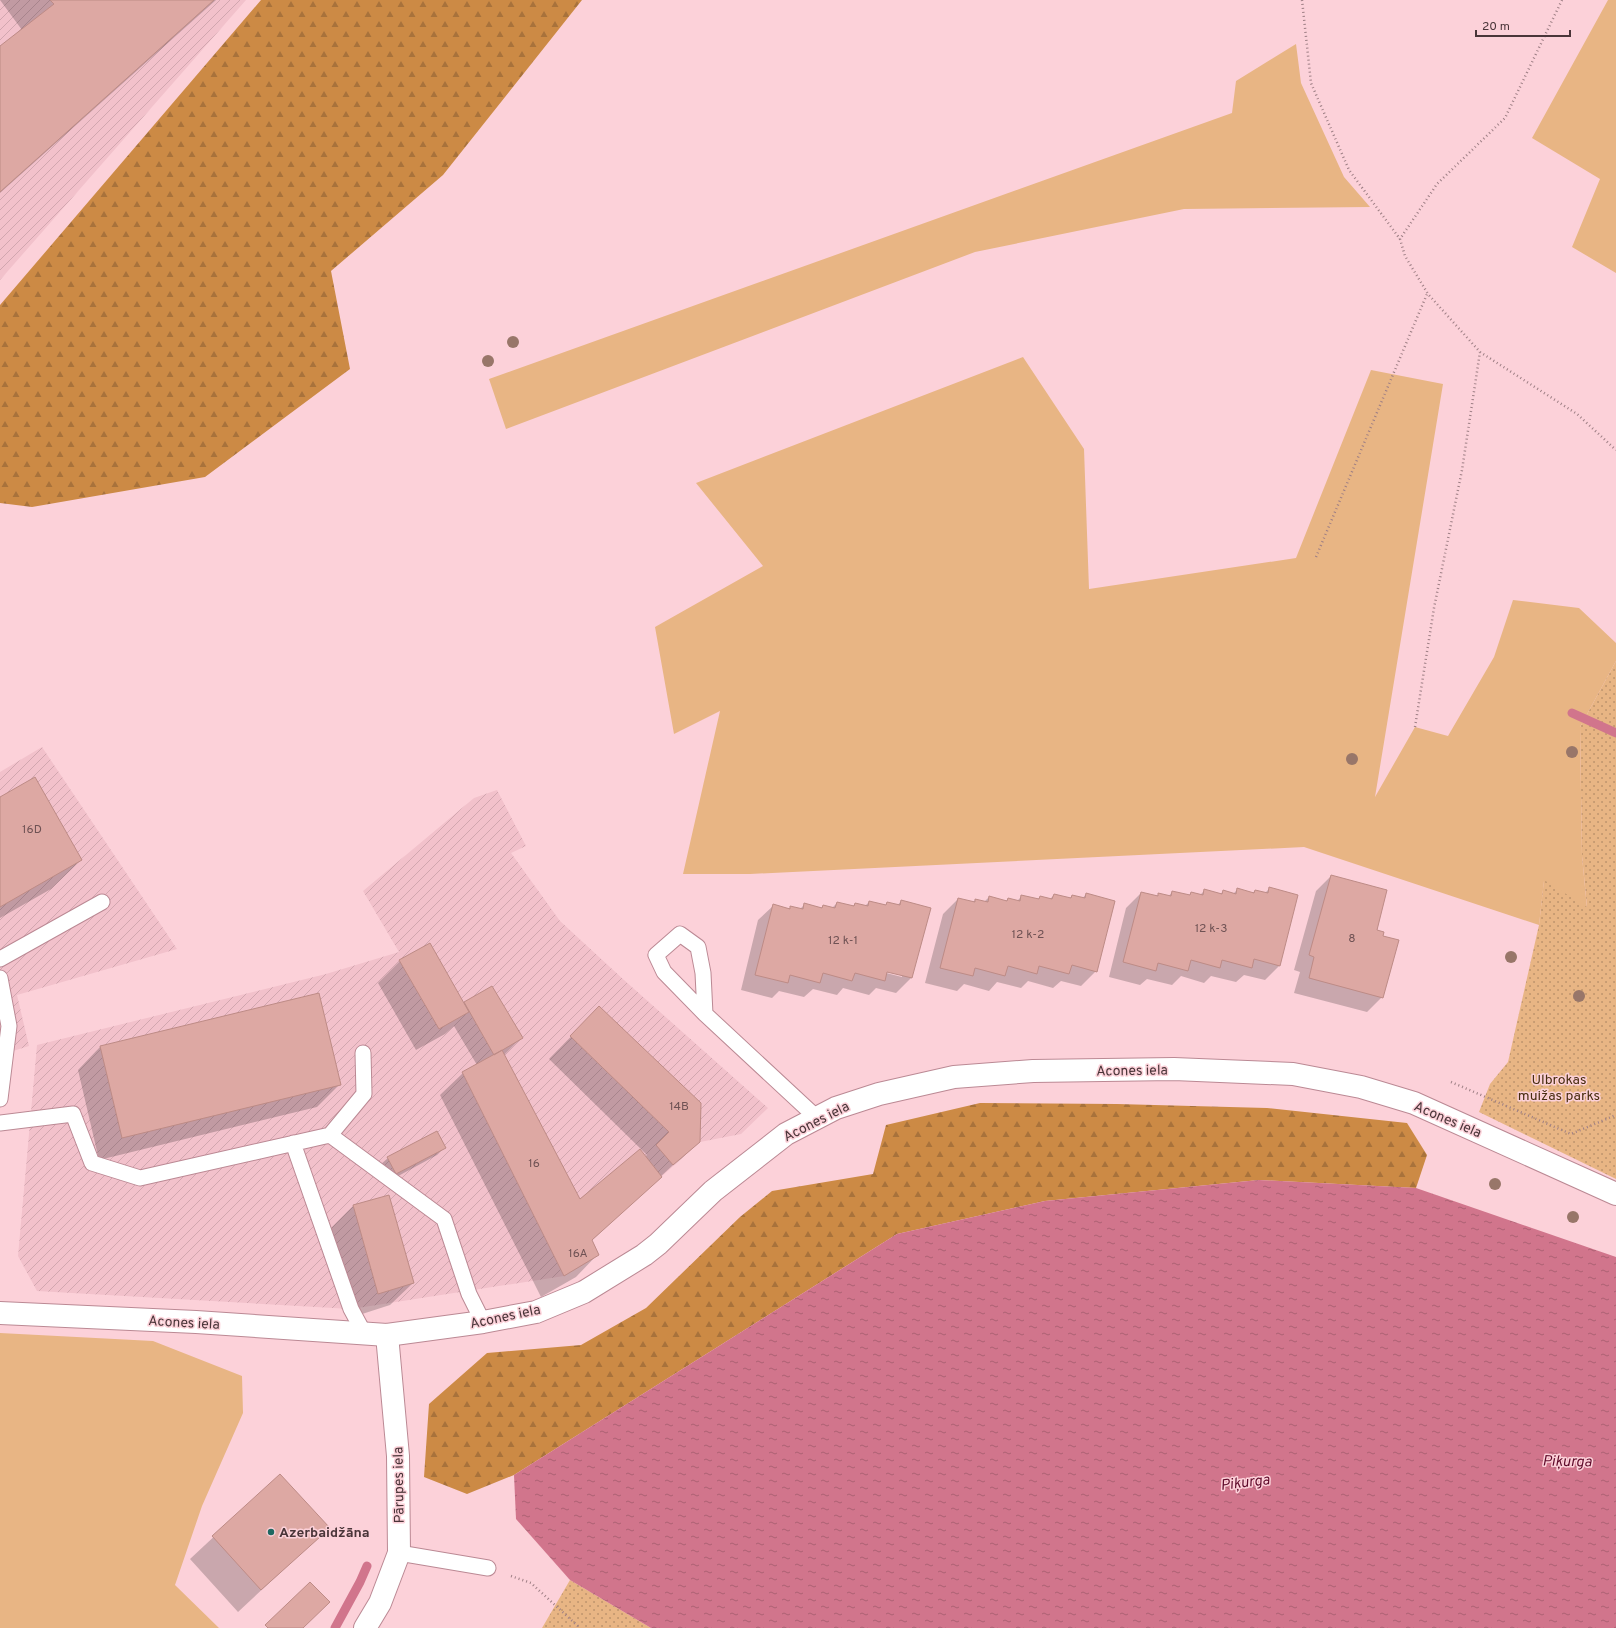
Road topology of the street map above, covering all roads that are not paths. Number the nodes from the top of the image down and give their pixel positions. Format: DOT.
graph roads {
  1 [pos="102,902"];
  2 [pos="0,959"];
  3 [pos="0,978"];
  4 [pos="705,1014"];
  5 [pos="363,1053"];
  6 [pos="0,1099"];
  7 [pos="817,1118"];
  8 [pos="0,1123"];
  9 [pos="330,1135"];
  10 [pos="293,1143"];
  11 [pos="1616,1194"];
  12 [pos="0,1313"];
  13 [pos="483,1322"];
  14 [pos="364,1333"];
  15 [pos="387,1335"];
  16 [pos="399,1553"];
  17 [pos="488,1568"];
  18 [pos="365,1628"];
  1 -- 2 [label="lane"];
  3 -- 6 [label="lane"];
  4 -- 4 [label="lane"];
  4 -- 7 [label="lane"];
  5 -- 9 [label="lane"];
  7 -- 11 [label="street, Acones iela"];
  7 -- 13 [label="street, Acones iela"];
  8 -- 10 [label="lane"];
  9 -- 10 [label="lane"];
  9 -- 13 [label="lane"];
  10 -- 14 [label="lane"];
  12 -- 14 [label="street, Acones iela"];
  13 -- 15 [label="street, Acones iela"];
  14 -- 15 [label="street, Acones iela"];
  15 -- 16 [label="street, Pārupes iela"];
  16 -- 17 [label="lane"];
  16 -- 18 [label="street, Pārupes iela"];
}
